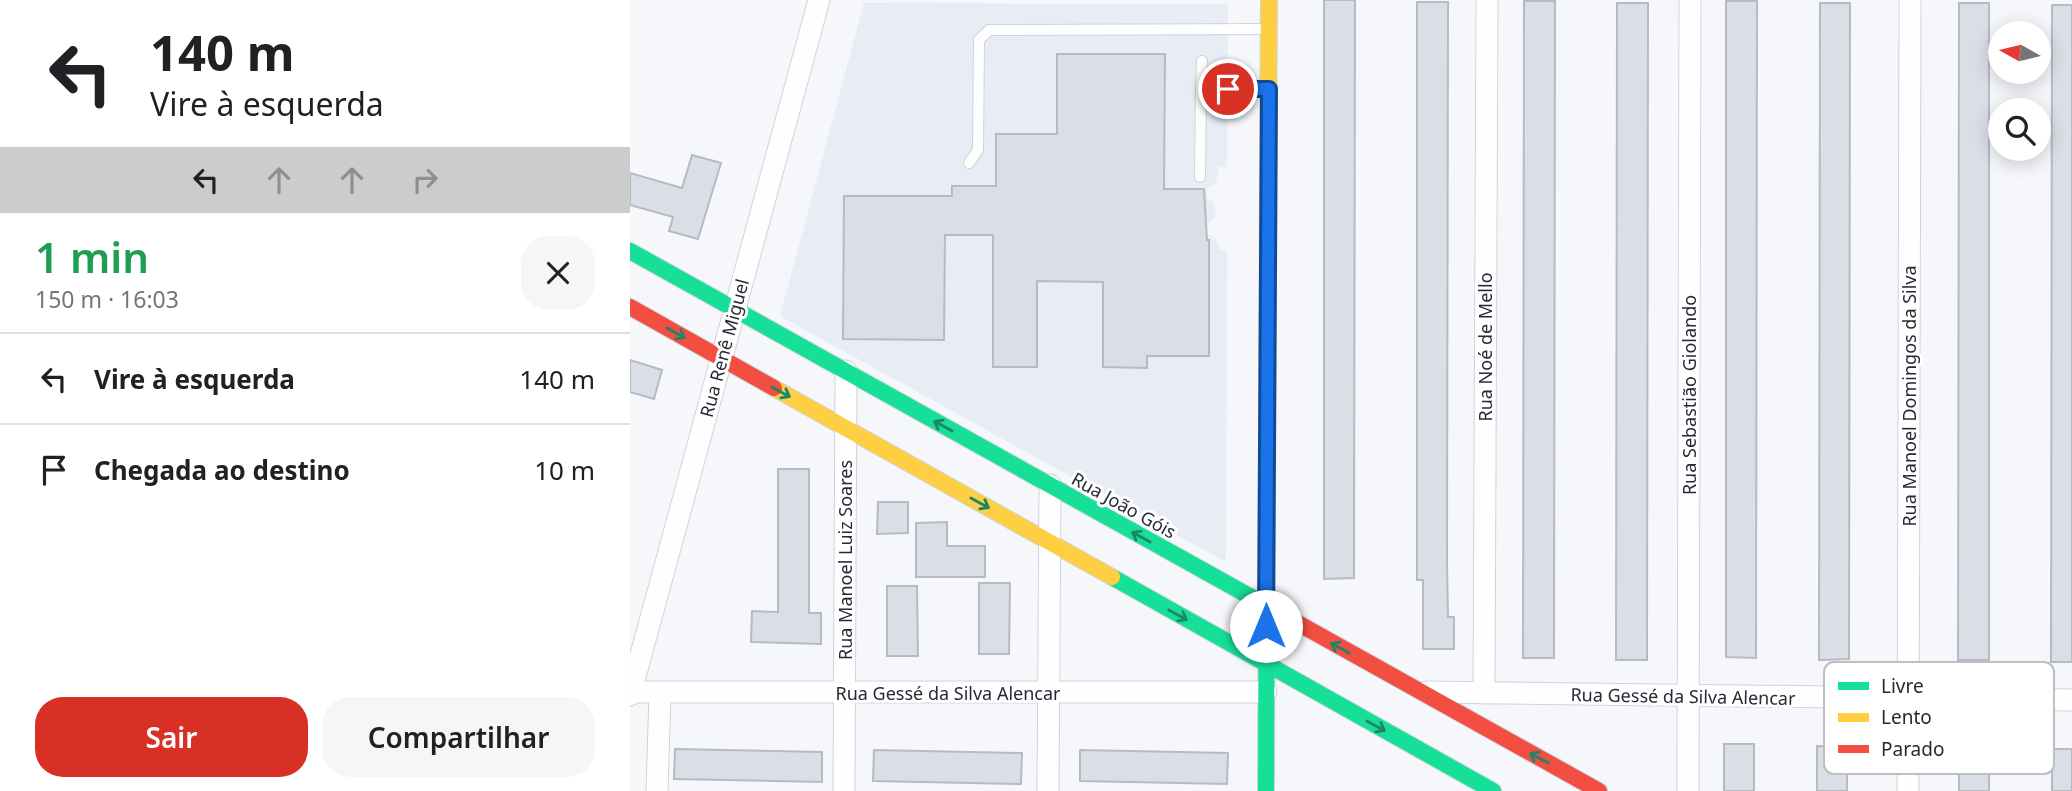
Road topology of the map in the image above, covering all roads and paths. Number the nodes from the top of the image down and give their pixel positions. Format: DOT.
graph roads {
  1 [pos="819,0"];
  2 [pos="1269,0"];
  3 [pos="1487,0"];
  4 [pos="1690,0"];
  5 [pos="1910,0"];
  6 [pos="1269,29"];
  7 [pos="1202,61"];
  8 [pos="1269,89"];
  9 [pos="1201,90"];
  10 [pos="969,163"];
  11 [pos="1200,177"];
  12 [pos="630,251"];
  13 [pos="630,307"];
  14 [pos="734,310"];
  15 [pos="722,359"];
  16 [pos="846,371"];
  17 [pos="846,428"];
  18 [pos="1049,485"];
  19 [pos="1048,542"];
  20 [pos="1266,607"];
  21 [pos="1909,662"];
  22 [pos="1266,664"];
  23 [pos="660,692"];
  24 [pos="1266,692"];
  25 [pos="1420,692"];
  26 [pos="630,693"];
  27 [pos="845,693"];
  28 [pos="1049,693"];
  29 [pos="1484,693"];
  30 [pos="1688,696"];
  31 [pos="1824,697"];
  32 [pos="2054,700"];
  33 [pos="2072,700"];
  34 [pos="657,791"];
  35 [pos="844,791"];
  36 [pos="1048,791"];
  37 [pos="1266,791"];
  38 [pos="1493,791"];
  39 [pos="1599,791"];
  40 [pos="1688,791"];
  1 -- 14 [label="street, Rua Renê Miguel"];
  2 -- 6 [label="street"];
  3 -- 29 [label="street, Rua Noé de Mello"];
  4 -- 30 [label="street, Rua Sebastião Giolando"];
  5 -- 21 [label="street, Rua Manoel Domingos da Silva"];
  6 -- 8 [label="street"];
  6 -- 10 [label="lane"];
  7 -- 9 [label="lane"];
  8 -- 9 [label="lane"];
  8 -- 20 [label="street"];
  9 -- 11 [label="lane"];
  12 -- 14 [label="street, Rua João Góis"];
  13 -- 15 [label="street, one-way"];
  14 -- 15 [label="street, Rua Renê Miguel"];
  14 -- 16 [label="street, Rua João Góis"];
  15 -- 17 [label="street, one-way"];
  15 -- 26 [label="street, Rua Renê Miguel"];
  16 -- 17 [label="street, Rua Manoel Luiz Soares"];
  18 -- 16 [label="street, Rua João Góis, one-way"];
  17 -- 19 [label="street, one-way"];
  17 -- 27 [label="street, Rua Manoel Luiz Soares"];
  18 -- 19 [label="street"];
  20 -- 18 [label="street, Rua João Góis, one-way"];
  19 -- 22 [label="street, one-way"];
  19 -- 28 [label="street"];
  20 -- 22 [label="street"];
  25 -- 20 [label="street, Rua João Góis, one-way"];
  22 -- 24 [label="street"];
  22 -- 38 [label="street, one-way"];
  23 -- 26 [label="street, Rua Gessé da Silva Alencar"];
  23 -- 27 [label="street, Rua Gessé da Silva Alencar"];
  23 -- 34 [label="street"];
  24 -- 28 [label="street, Rua Gessé da Silva Alencar"];
  24 -- 37 [label="street"];
  25 -- 29 [label="street, Rua Gessé da Silva Alencar"];
  39 -- 25 [label="street, Rua João Góis, one-way"];
  27 -- 28 [label="street, Rua Gessé da Silva Alencar"];
  27 -- 35 [label="street, Rua Manoel Luiz Soares"];
  28 -- 36 [label="street"];
  29 -- 30 [label="street, Rua Gessé da Silva Alencar"];
  30 -- 31 [label="street, Rua Gessé da Silva Alencar"];
  30 -- 40 [label="street, Rua Sebastião Giolando"];
  32 -- 33 [label="street, Rua Gessé da Silva Alencar"];
}
